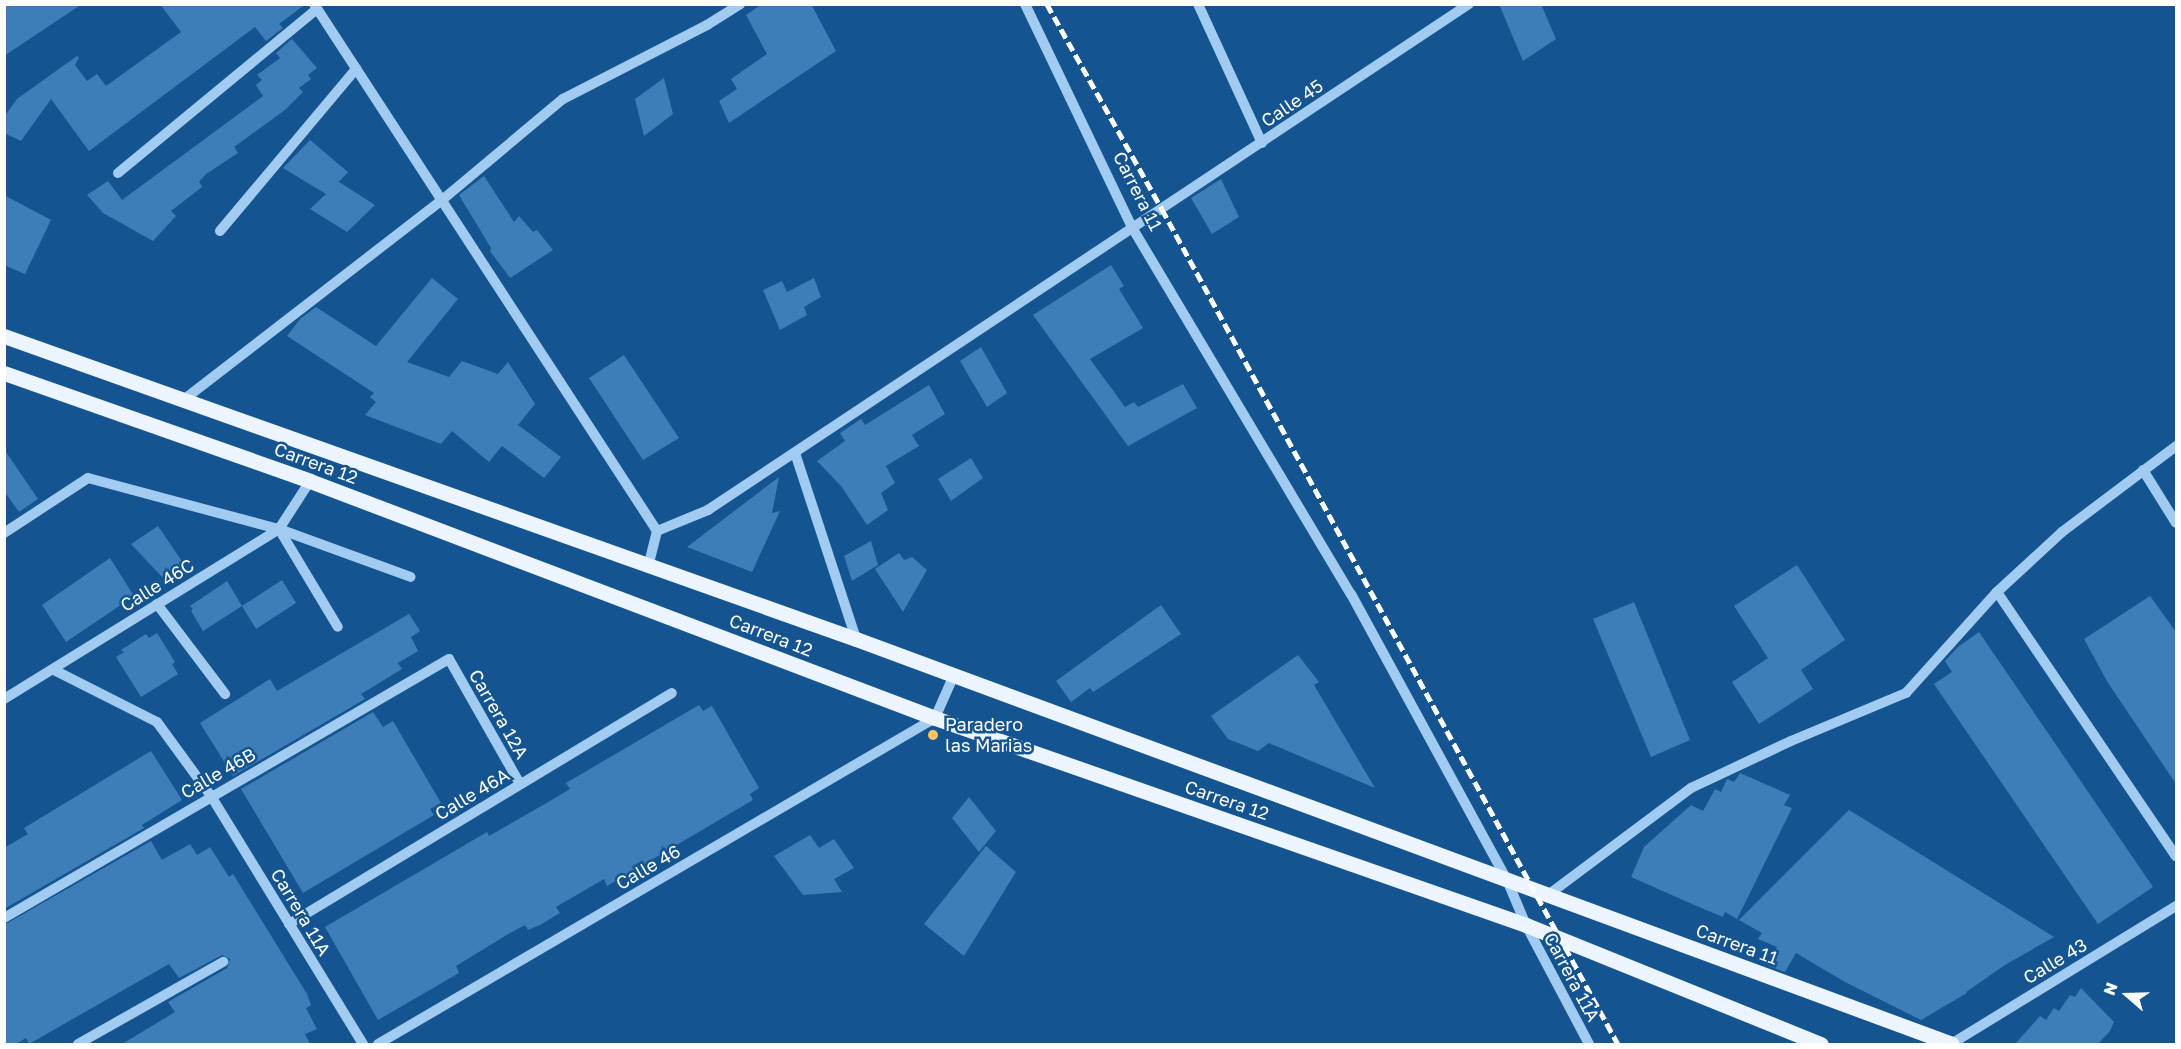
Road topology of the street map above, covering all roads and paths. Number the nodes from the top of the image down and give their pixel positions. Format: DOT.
graph roads {
  1 [pos="740,4"];
  2 [pos="1025,4"];
  3 [pos="1198,4"];
  4 [pos="1468,4"];
  5 [pos="316,7"];
  6 [pos="356,69"];
  7 [pos="1262,143"];
  8 [pos="118,173"];
  9 [pos="442,200"];
  10 [pos="1133,229"];
  11 [pos="220,231"];
  12 [pos="4,336"];
  13 [pos="4,373"];
  14 [pos="182,401"];
  15 [pos="2176,447"];
  16 [pos="795,453"];
  17 [pos="2143,470"];
  18 [pos="310,481"];
  19 [pos="2176,523"];
  20 [pos="279,529"];
  21 [pos="657,531"];
  22 [pos="4,533"];
  23 [pos="648,566"];
  24 [pos="411,576"];
  25 [pos="1997,592"];
  26 [pos="157,604"];
  27 [pos="338,627"];
  28 [pos="856,639"];
  29 [pos="449,659"];
  30 [pos="54,670"];
  31 [pos="954,675"];
  32 [pos="672,693"];
  33 [pos="225,694"];
  34 [pos="4,699"];
  35 [pos="935,718"];
  36 [pos="520,784"];
  37 [pos="212,796"];
  38 [pos="2176,856"];
  39 [pos="1507,880"];
  40 [pos="1548,895"];
  41 [pos="2176,906"];
  42 [pos="4,918"];
  43 [pos="289,924"];
  44 [pos="1526,925"];
  45 [pos="224,962"];
  46 [pos="78,1044"];
  47 [pos="363,1044"];
  48 [pos="378,1044"];
  49 [pos="1589,1044"];
  50 [pos="1821,1044"];
  51 [pos="1951,1044"];
  1 -- 9 [label="street"];
  2 -- 10 [label="street, Carrera 11"];
  3 -- 7 [label="street"];
  4 -- 7 [label="street, Calle 45"];
  5 -- 6 [label="street"];
  5 -- 8 [label="street"];
  6 -- 9 [label="street"];
  6 -- 11 [label="street"];
  7 -- 10 [label="street, Calle 45"];
  9 -- 14 [label="street"];
  9 -- 21 [label="street"];
  10 -- 16 [label="street, Calle 45"];
  10 -- 39 [label="street, Carrera 11"];
  12 -- 14 [label="main road, Carrera 12"];
  13 -- 18 [label="main road, Carrera 12"];
  14 -- 23 [label="main road, Carrera 12"];
  15 -- 17 [label="street"];
  16 -- 21 [label="street, Calle 45"];
  16 -- 28 [label="street"];
  17 -- 19 [label="street"];
  17 -- 25 [label="street"];
  18 -- 20 [label="street, Calle 46C"];
  18 -- 35 [label="main road, Carrera 12"];
  20 -- 22 [label="street"];
  20 -- 24 [label="street"];
  20 -- 26 [label="street, Calle 46C"];
  20 -- 27 [label="street"];
  21 -- 23 [label="street"];
  23 -- 28 [label="main road, Carrera 12"];
  25 -- 38 [label="street"];
  25 -- 40 [label="street"];
  26 -- 30 [label="street, Calle 46C"];
  26 -- 33 [label="street"];
  28 -- 31 [label="main road, Carrera 12"];
  29 -- 36 [label="street, Carrera 12A"];
  29 -- 37 [label="street, Calle 46B"];
  30 -- 34 [label="street, Calle 46C"];
  30 -- 37 [label="street, Carrera 11A"];
  31 -- 35 [label="street"];
  31 -- 39 [label="main road, Carrera 12"];
  32 -- 36 [label="street, Calle 46A"];
  35 -- 44 [label="main road, Carrera 12"];
  35 -- 48 [label="street, Calle 46"];
  36 -- 43 [label="street, Calle 46A"];
  37 -- 42 [label="street, Calle 46B"];
  37 -- 43 [label="street, Carrera 11A"];
  39 -- 40 [label="main road, Carrera 11"];
  39 -- 44 [label="street, Carrera 11A"];
  40 -- 51 [label="main road, Carrera 11"];
  41 -- 51 [label="street, Calle 43"];
  43 -- 47 [label="street, Carrera 11A"];
  44 -- 49 [label="street, Carrera 11A"];
  44 -- 50 [label="main road"];
  45 -- 46 [label="street"];
}
